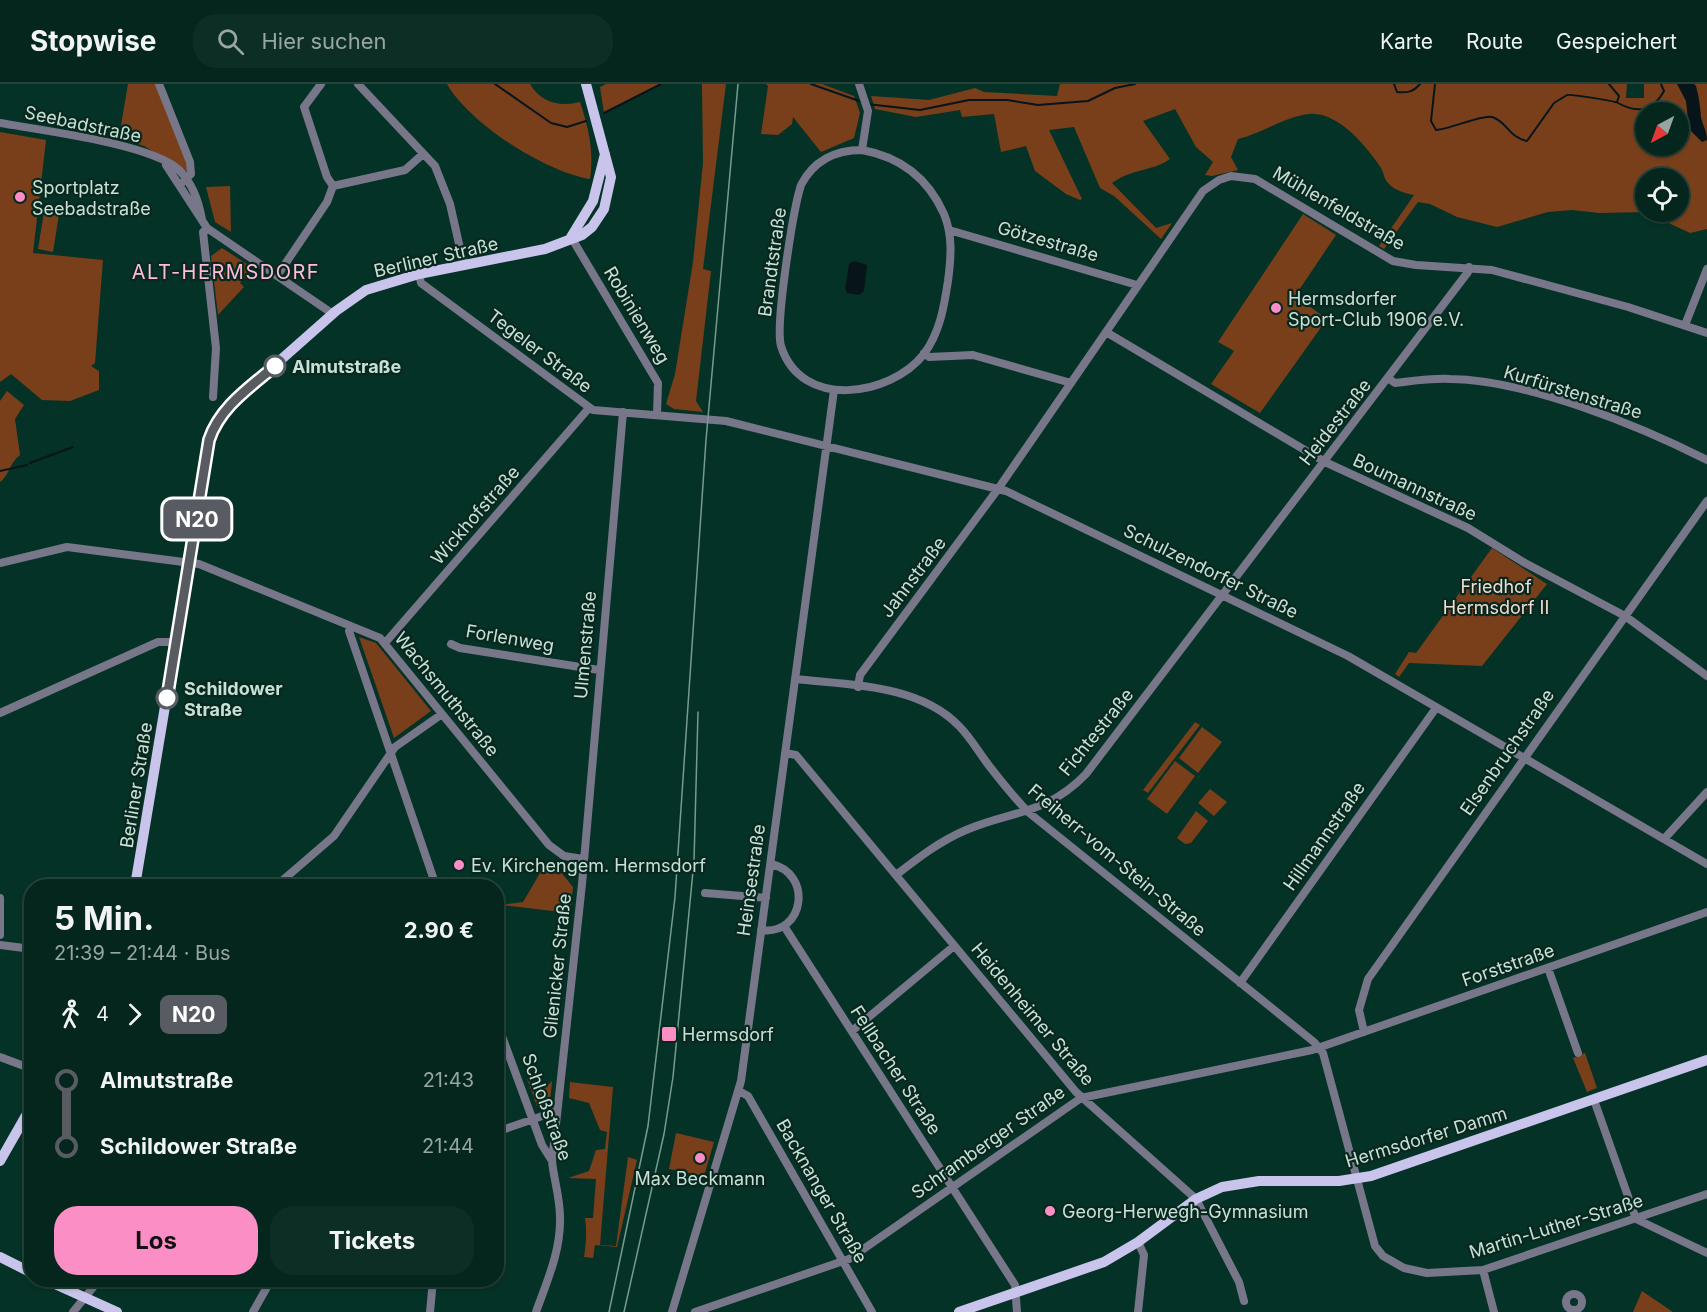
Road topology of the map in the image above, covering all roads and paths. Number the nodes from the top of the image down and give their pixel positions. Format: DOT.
graph roads {
  1 [pos="159,84"];
  2 [pos="321,84"];
  3 [pos="358,84"];
  4 [pos="586,84"];
  5 [pos="859,84"];
  6 [pos="0,123"];
  7 [pos="862,150"];
  8 [pos="423,154"];
  9 [pos="183,182"];
  10 [pos="333,186"];
  11 [pos="204,224"];
  12 [pos="949,230"];
  13 [pos="571,237"];
  14 [pos="465,266"];
  15 [pos="1469,267"];
  16 [pos="1707,269"];
  17 [pos="419,274"];
  18 [pos="277,276"];
  19 [pos="1137,285"];
  20 [pos="333,314"];
  21 [pos="1685,325"];
  22 [pos="1106,332"];
  23 [pos="1707,333"];
  24 [pos="924,353"];
  25 [pos="1389,379"];
  26 [pos="1071,382"];
  27 [pos="834,390"];
  28 [pos="213,396"];
  29 [pos="589,408"];
  30 [pos="623,412"];
  31 [pos="658,415"];
  32 [pos="825,445"];
  33 [pos="1707,460"];
  34 [pos="1324,462"];
  35 [pos="998,489"];
  36 [pos="1707,501"];
  37 [pos="0,563"];
  38 [pos="189,563"];
  39 [pos="1223,595"];
  40 [pos="1625,616"];
  41 [pos="351,627"];
  42 [pos="176,642"];
  43 [pos="385,643"];
  44 [pos="451,644"];
  45 [pos="599,670"];
  46 [pos="1707,676"];
  47 [pos="795,679"];
  48 [pos="858,687"];
  49 [pos="1436,708"];
  50 [pos="0,712"];
  51 [pos="442,714"];
  52 [pos="785,753"];
  53 [pos="390,754"];
  54 [pos="1524,758"];
  55 [pos="1707,792"];
  56 [pos="1028,812"];
  57 [pos="1664,839"];
  58 [pos="583,859"];
  59 [pos="771,864"];
  60 [pos="1707,864"];
  61 [pos="896,876"];
  62 [pos="136,879"];
  63 [pos="291,879"];
  64 [pos="434,879"];
  65 [pos="582,881"];
  66 [pos="705,892"];
  67 [pos="0,898"];
  68 [pos="766,898"];
  69 [pos="1707,912"];
  70 [pos="784,926"];
  71 [pos="761,930"];
  72 [pos="0,934"];
  73 [pos="0,945"];
  74 [pos="954,946"];
  75 [pos="24,948"];
  76 [pos="1548,968"];
  77 [pos="1240,983"];
  78 [pos="852,1031"];
  79 [pos="1364,1032"];
  80 [pos="504,1041"];
  81 [pos="1319,1048"];
  82 [pos="1578,1053"];
  83 [pos="0,1057"];
  84 [pos="1707,1060"];
  85 [pos="24,1066"];
  86 [pos="739,1091"];
  87 [pos="1081,1098"];
  88 [pos="1594,1100"];
  89 [pos="557,1111"];
  90 [pos="533,1119"];
  91 [pos="24,1121"];
  92 [pos="504,1129"];
  93 [pos="0,1161"];
  94 [pos="552,1161"];
  95 [pos="1357,1179"];
  96 [pos="951,1186"];
  97 [pos="1707,1194"];
  98 [pos="1197,1198"];
  99 [pos="1636,1219"];
  100 [pos="1138,1242"];
  101 [pos="1707,1253"];
  102 [pos="0,1257"];
  103 [pos="843,1262"];
  104 [pos="24,1269"];
  105 [pos="1482,1270"];
  106 [pos="61,1287"];
  107 [pos="92,1287"];
  108 [pos="267,1287"];
  109 [pos="432,1287"];
  110 [pos="1016,1292"];
  111 [pos="83,1297"];
  112 [pos="1244,1301"];
  113 [pos="73,1312"];
  114 [pos="117,1312"];
  115 [pos="253,1312"];
  116 [pos="430,1312"];
  117 [pos="536,1312"];
  118 [pos="672,1312"];
  119 [pos="695,1312"];
  120 [pos="872,1312"];
  121 [pos="959,1312"];
  122 [pos="1017,1312"];
  123 [pos="1138,1312"];
  124 [pos="1494,1312"];
  1 -- 9 [label="street"];
  2 -- 10 [label="street"];
  3 -- 8 [label="street"];
  4 -- 13 [label="main road"];
  5 -- 7 [label="street"];
  6 -- 9 [label="street, Seebadstraße"];
  7 -- 12 [label="street, Brandtstraße"];
  7 -- 27 [label="street, Brandtstraße"];
  8 -- 10 [label="street"];
  8 -- 14 [label="street"];
  9 -- 11 [label="street"];
  10 -- 18 [label="street"];
  11 -- 18 [label="street"];
  11 -- 28 [label="street"];
  12 -- 19 [label="street, Götzestraße"];
  12 -- 24 [label="street, Brandtstraße"];
  13 -- 14 [label="main road, Berliner Straße"];
  13 -- 31 [label="street, Robinienweg"];
  14 -- 17 [label="main road, Berliner Straße"];
  15 -- 19 [label="street, Mühlenfeldstraße"];
  15 -- 21 [label="street, Mühlenfeldstraße"];
  15 -- 25 [label="street, Heidestraße"];
  16 -- 21 [label="street"];
  17 -- 20 [label="main road, Berliner Straße"];
  17 -- 29 [label="street, Tegeler Straße"];
  18 -- 20 [label="street"];
  19 -- 22 [label="street, Mühlenfeldstraße"];
  20 -- 38 [label="main road, Berliner Straße"];
  21 -- 23 [label="street, Mühlenfeldstraße"];
  22 -- 26 [label="street, Mühlenfeldstraße"];
  22 -- 34 [label="street, Boumannstraße"];
  24 -- 26 [label="street"];
  24 -- 27 [label="street, Brandtstraße"];
  25 -- 33 [label="street, Kurfürstenstraße"];
  25 -- 34 [label="street, Heidestraße"];
  26 -- 35 [label="street, Mühlenfeldstraße"];
  27 -- 32 [label="street"];
  29 -- 30 [label="street, Tegeler Straße"];
  29 -- 43 [label="street, Wickhofstraße"];
  30 -- 31 [label="street, Tegeler Straße"];
  30 -- 45 [label="street, Ulmenstraße"];
  31 -- 32 [label="street, Schulzendorfer Straße"];
  32 -- 35 [label="street, Schulzendorfer Straße"];
  32 -- 47 [label="street, Heinsestraße"];
  34 -- 39 [label="street, Heidestraße"];
  34 -- 40 [label="street, Boumannstraße"];
  35 -- 39 [label="street, Schulzendorfer Straße"];
  35 -- 48 [label="street, Jahnstraße"];
  36 -- 40 [label="street, Elsenbruchstraße"];
  37 -- 38 [label="street, Wachsmuthstraße"];
  38 -- 41 [label="street, Wachsmuthstraße"];
  38 -- 42 [label="main road, Berliner Straße"];
  39 -- 49 [label="street, Schulzendorfer Straße"];
  39 -- 56 [label="street, Fichtestraße"];
  40 -- 46 [label="street, Boumannstraße"];
  40 -- 54 [label="street, Elsenbruchstraße"];
  41 -- 43 [label="street, Wachsmuthstraße"];
  41 -- 53 [label="street"];
  42 -- 50 [label="street"];
  42 -- 62 [label="main road, Berliner Straße"];
  43 -- 51 [label="street, Wachsmuthstraße"];
  44 -- 45 [label="street, Forlenweg"];
  45 -- 58 [label="street, Ulmenstraße"];
  47 -- 48 [label="street, Freiherr-vom-Stein-Straße"];
  47 -- 52 [label="street, Heinsestraße"];
  48 -- 56 [label="street, Freiherr-vom-Stein-Straße"];
  49 -- 54 [label="street, Schulzendorfer Straße"];
  49 -- 77 [label="street, Hillmannstraße"];
  51 -- 53 [label="street"];
  51 -- 58 [label="street, Wachsmuthstraße"];
  52 -- 59 [label="street, Heinsestraße"];
  52 -- 61 [label="street, Heidenheimer Straße"];
  53 -- 63 [label="street"];
  53 -- 64 [label="street"];
  54 -- 57 [label="street, Schulzendorfer Straße"];
  54 -- 79 [label="street, Elsenbruchstraße"];
  55 -- 57 [label="street"];
  56 -- 61 [label="street, Fichtestraße"];
  56 -- 77 [label="street, Freiherr-vom-Stein-Straße"];
  57 -- 60 [label="street, Schulzendorfer Straße"];
  58 -- 65 [label="street, Ulmenstraße"];
  59 -- 68 [label="street, Heinsestraße"];
  59 -- 70 [label="street"];
  61 -- 74 [label="street, Heidenheimer Straße"];
  65 -- 89 [label="street, Glienicker Straße"];
  66 -- 68 [label="street"];
  67 -- 72 [label="street"];
  68 -- 71 [label="street, Heinsestraße"];
  69 -- 76 [label="street, Forststraße"];
  70 -- 71 [label="street"];
  70 -- 78 [label="street, Fellbacher Straße"];
  71 -- 86 [label="street, Heinsestraße"];
  73 -- 75 [label="street"];
  74 -- 78 [label="street"];
  74 -- 87 [label="street, Heidenheimer Straße"];
  76 -- 79 [label="street, Forststraße"];
  76 -- 82 [label="street"];
  77 -- 81 [label="street, Freiherr-vom-Stein-Straße"];
  78 -- 96 [label="street, Fellbacher Straße"];
  79 -- 81 [label="street, Forststraße"];
  80 -- 90 [label="street, Schloßstraße"];
  81 -- 87 [label="street, Schramberger Straße"];
  81 -- 95 [label="street, Martin-Luther-Straße"];
  83 -- 85 [label="street"];
  84 -- 88 [label="main road, Hermsdorfer Damm"];
  86 -- 103 [label="street, Backnanger Straße"];
  86 -- 118 [label="street, Heinsestraße"];
  87 -- 96 [label="street, Schramberger Straße"];
  87 -- 98 [label="street, Heidenheimer Straße"];
  88 -- 95 [label="main road, Hermsdorfer Damm"];
  88 -- 99 [label="street"];
  89 -- 90 [label="street"];
  89 -- 94 [label="street, Glienicker Straße"];
  90 -- 92 [label="street"];
  90 -- 94 [label="street, Schloßstraße"];
  91 -- 93 [label="main road"];
  94 -- 117 [label="street, Schloßstraße"];
  95 -- 98 [label="main road, Hermsdorfer Damm"];
  95 -- 105 [label="street, Martin-Luther-Straße"];
  96 -- 103 [label="street, Schramberger Straße"];
  96 -- 110 [label="street, Fellbacher Straße"];
  97 -- 99 [label="street, Martin-Luther-Straße"];
  98 -- 100 [label="main road, Hermsdorfer Damm"];
  98 -- 112 [label="street, Heidenheimer Straße"];
  99 -- 101 [label="street"];
  99 -- 105 [label="street, Martin-Luther-Straße"];
  100 -- 110 [label="main road, Hermsdorfer Damm"];
  100 -- 123 [label="street"];
  102 -- 104 [label="main road"];
  103 -- 119 [label="street, Schramberger Straße"];
  103 -- 120 [label="street, Backnanger Straße"];
  105 -- 124 [label="street"];
  106 -- 111 [label="main road"];
  107 -- 111 [label="street"];
  108 -- 115 [label="street"];
  109 -- 116 [label="street"];
  110 -- 121 [label="main road, Hermsdorfer Damm"];
  110 -- 122 [label="street"];
  111 -- 113 [label="street"];
  111 -- 114 [label="main road"];
}
